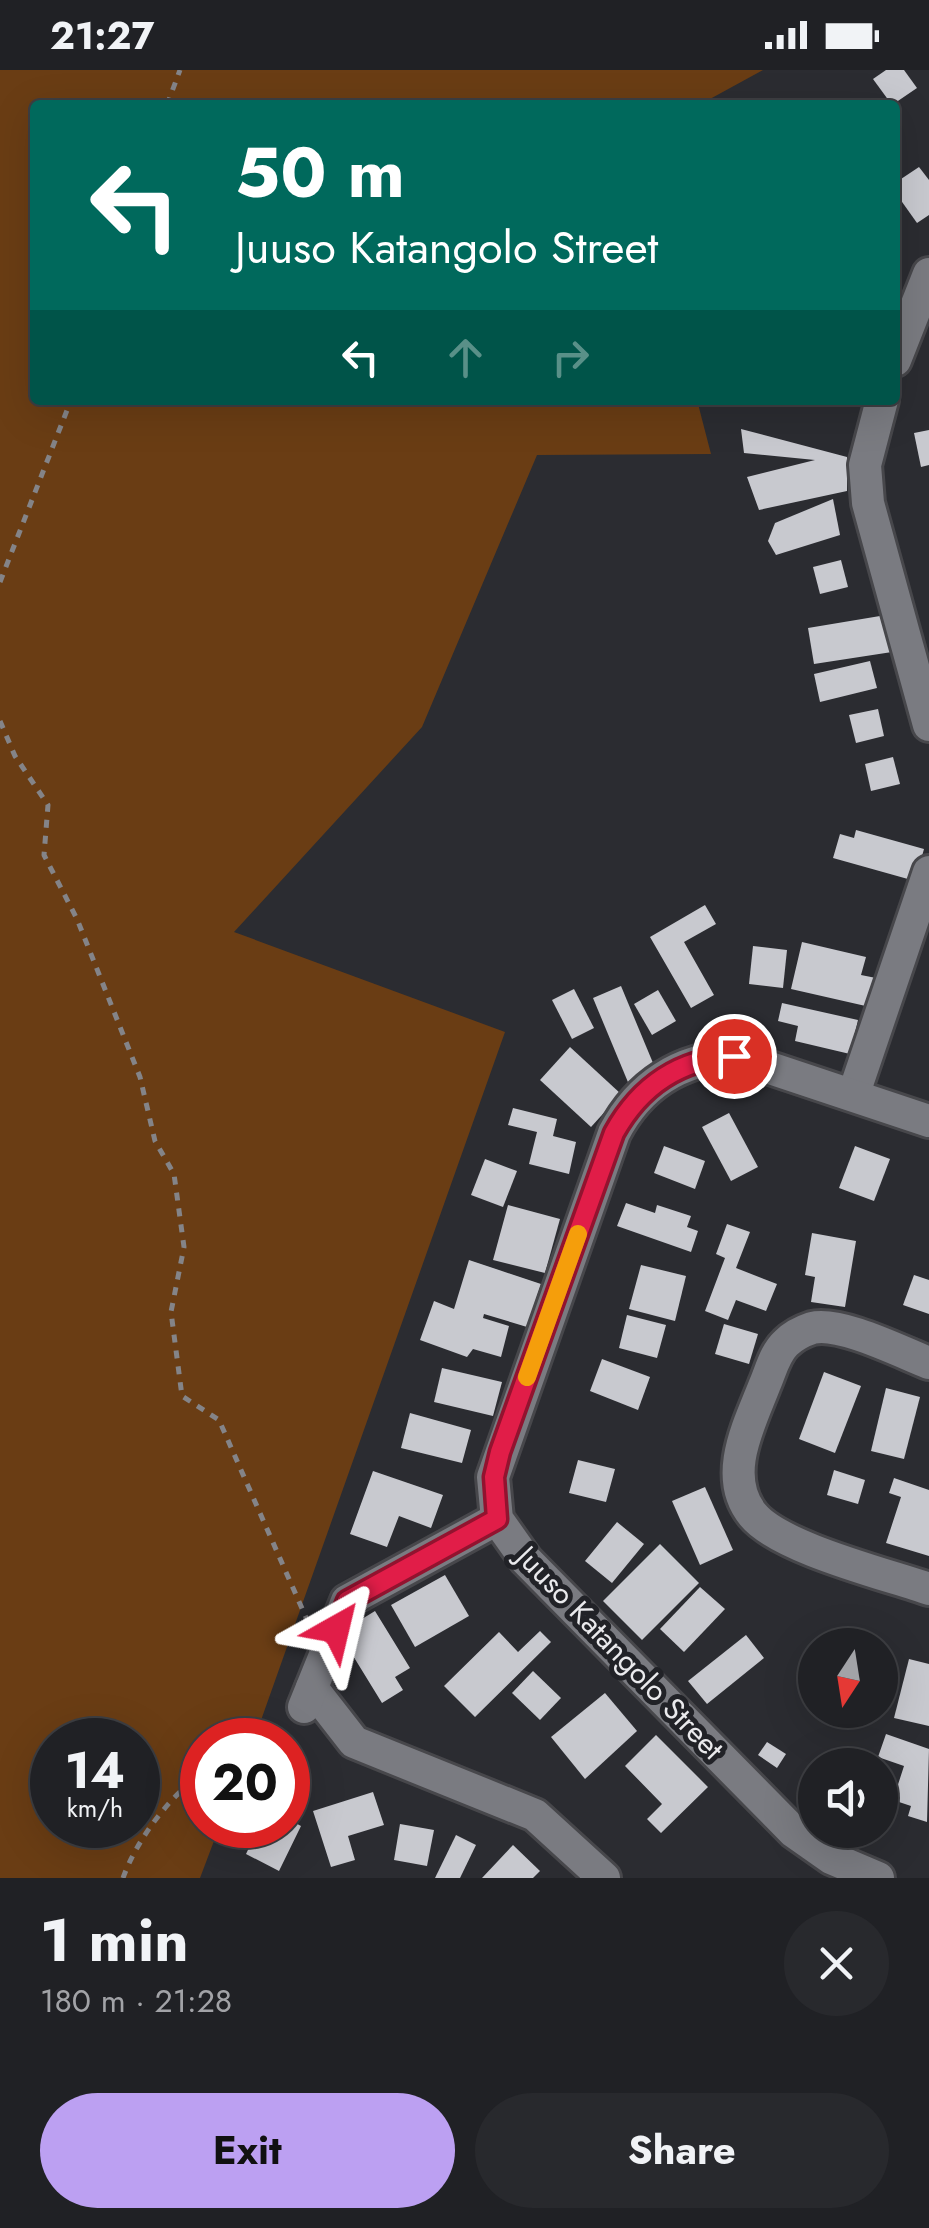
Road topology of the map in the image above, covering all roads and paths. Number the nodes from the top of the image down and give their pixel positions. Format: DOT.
graph roads {
  1 [pos="180,70"];
  2 [pos="170,100"];
  3 [pos="929,274"];
  4 [pos="900,344"];
  5 [pos="69,405"];
  6 [pos="881,405"];
  7 [pos="0,582"];
  8 [pos="0,721"];
  9 [pos="929,725"];
  10 [pos="929,872"];
  11 [pos="854,1094"];
  12 [pos="929,1121"];
  13 [pos="929,1363"];
  14 [pos="497,1519"];
  15 [pos="929,1589"];
  16 [pos="324,1657"];
  17 [pos="180,1790"];
  18 [pos="123,1878"];
  19 [pos="604,1878"];
  20 [pos="878,1878"];
  1 -- 2 [label="path"];
  3 -- 4 [label="street"];
  5 -- 7 [label="path"];
  6 -- 9 [label="street"];
  8 -- 16 [label="path"];
  10 -- 11 [label="street"];
  11 -- 12 [label="street, Juuso Katangolo Street"];
  11 -- 14 [label="street, Juuso Katangolo Street"];
  13 -- 15 [label="street"];
  14 -- 16 [label="street"];
  14 -- 20 [label="street, Juuso Katangolo Street"];
  16 -- 19 [label="street"];
  17 -- 18 [label="path"];
}
